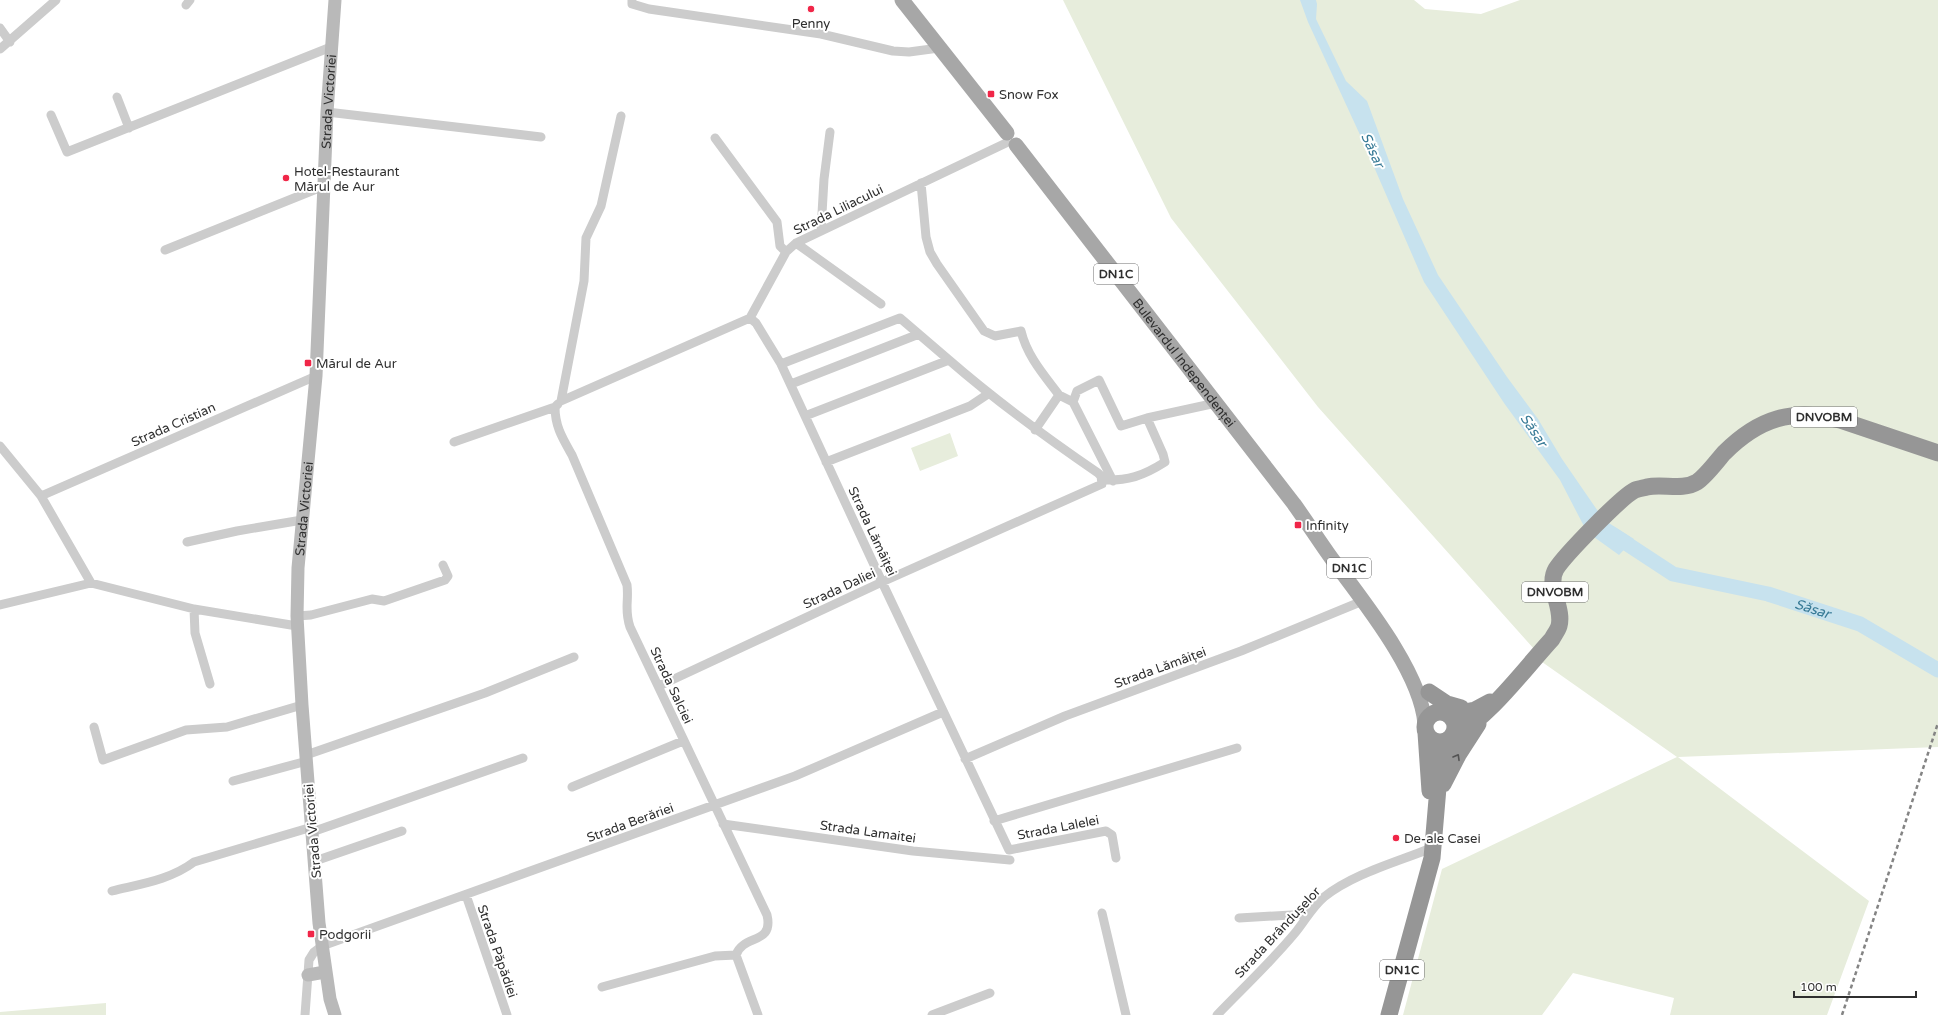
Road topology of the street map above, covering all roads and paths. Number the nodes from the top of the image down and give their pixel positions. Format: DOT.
graph roads {
  1 [pos="56,0"];
  2 [pos="336,0"];
  3 [pos="632,0"];
  4 [pos="902,0"];
  5 [pos="0,28"];
  6 [pos="10,42"];
  7 [pos="331,47"];
  8 [pos="939,48"];
  9 [pos="0,49"];
  10 [pos="117,97"];
  11 [pos="326,112"];
  12 [pos="51,115"];
  13 [pos="621,116"];
  14 [pos="128,128"];
  15 [pos="830,132"];
  16 [pos="541,137"];
  17 [pos="715,138"];
  18 [pos="1010,140"];
  19 [pos="921,183"];
  20 [pos="324,186"];
  21 [pos="821,231"];
  22 [pos="796,243"];
  23 [pos="165,250"];
  24 [pos="786,252"];
  25 [pos="881,304"];
  26 [pos="750,318"];
  27 [pos="919,334"];
  28 [pos="949,360"];
  29 [pos="781,364"];
  30 [pos="316,376"];
  31 [pos="791,384"];
  32 [pos="988,394"];
  33 [pos="1059,396"];
  34 [pos="1073,402"];
  35 [pos="1216,403"];
  36 [pos="558,404"];
  37 [pos="805,416"];
  38 [pos="1147,418"];
  39 [pos="1035,430"];
  40 [pos="454,442"];
  41 [pos="0,446"];
  42 [pos="1938,453"];
  43 [pos="826,462"];
  44 [pos="1113,480"];
  45 [pos="1100,483"];
  46 [pos="41,496"];
  47 [pos="1294,504"];
  48 [pos="302,520"];
  49 [pos="187,542"];
  50 [pos="443,565"];
  51 [pos="882,582"];
  52 [pos="91,583"];
  53 [pos="1365,600"];
  54 [pos="0,605"];
  55 [pos="194,609"];
  56 [pos="297,621"];
  57 [pos="574,658"];
  58 [pos="210,684"];
  59 [pos="659,686"];
  60 [pos="1429,692"];
  61 [pos="302,706"];
  62 [pos="1480,711"];
  63 [pos="943,712"];
  64 [pos="1446,714"];
  65 [pos="94,728"];
  66 [pos="1426,729"];
  67 [pos="1449,740"];
  68 [pos="683,741"];
  69 [pos="1237,748"];
  70 [pos="306,758"];
  71 [pos="522,758"];
  72 [pos="965,759"];
  73 [pos="233,781"];
  74 [pos="572,787"];
  75 [pos="1439,792"];
  76 [pos="714,805"];
  77 [pos="994,821"];
  78 [pos="723,824"];
  79 [pos="312,830"];
  80 [pos="402,831"];
  81 [pos="1429,849"];
  82 [pos="1009,850"];
  83 [pos="1116,858"];
  84 [pos="1010,860"];
  85 [pos="315,861"];
  86 [pos="1428,873"];
  87 [pos="112,891"];
  88 [pos="466,895"];
  89 [pos="1102,913"];
  90 [pos="1308,914"];
  91 [pos="1239,918"];
  92 [pos="322,946"];
  93 [pos="736,955"];
  94 [pos="325,972"];
  95 [pos="308,975"];
  96 [pos="602,987"];
  97 [pos="990,993"];
  98 [pos="305,1015"];
  99 [pos="335,1015"];
  100 [pos="507,1015"];
  101 [pos="758,1015"];
  102 [pos="932,1015"];
  103 [pos="1126,1015"];
  104 [pos="1217,1015"];
  105 [pos="1389,1015"];
  1 -- 6 [label="street"];
  2 -- 7 [label="street, Strada Victoriei"];
  3 -- 8 [label="street"];
  4 -- 8 [label="main road, Bulevardul Independenței / DN1C"];
  5 -- 6 [label="street"];
  6 -- 9 [label="street"];
  7 -- 11 [label="street, Strada Victoriei"];
  7 -- 14 [label="street"];
  8 -- 18 [label="main road, Bulevardul Independenței / DN1C"];
  10 -- 14 [label="street"];
  11 -- 16 [label="street"];
  11 -- 20 [label="street, Strada Victoriei"];
  12 -- 14 [label="street"];
  13 -- 36 [label="street"];
  15 -- 21 [label="street"];
  17 -- 24 [label="street"];
  18 -- 19 [label="street, Strada Liliacului"];
  18 -- 35 [label="main road, Bulevardul Independenței / DN1C"];
  19 -- 21 [label="street, Strada Liliacului"];
  19 -- 33 [label="street"];
  20 -- 23 [label="street"];
  20 -- 30 [label="street, Strada Victoriei"];
  21 -- 22 [label="street, Strada Liliacului"];
  22 -- 24 [label="street, Strada Liliacului"];
  22 -- 25 [label="street"];
  24 -- 26 [label="street, Strada Liliacului"];
  26 -- 29 [label="street, Strada Lămâiței"];
  26 -- 36 [label="street"];
  27 -- 28 [label="street"];
  27 -- 29 [label="street"];
  27 -- 31 [label="street"];
  28 -- 32 [label="street"];
  28 -- 37 [label="street"];
  29 -- 31 [label="street, Strada Lămâiței"];
  30 -- 46 [label="street, Strada Cristian"];
  30 -- 48 [label="street, Strada Victoriei"];
  31 -- 37 [label="street, Strada Lămâiței"];
  32 -- 39 [label="street"];
  32 -- 43 [label="street"];
  33 -- 34 [label="street"];
  33 -- 39 [label="street"];
  34 -- 38 [label="street"];
  34 -- 44 [label="street"];
  35 -- 38 [label="street"];
  35 -- 47 [label="main road, Bulevardul Independenței / DN1C"];
  36 -- 40 [label="street"];
  36 -- 59 [label="street, Strada Salciei"];
  37 -- 43 [label="street, Strada Lămâiței"];
  38 -- 44 [label="street"];
  39 -- 45 [label="street"];
  41 -- 46 [label="street"];
  42 -- 62 [label="highway, DNVOBM"];
  43 -- 51 [label="street, Strada Lămâiței"];
  44 -- 45 [label="street"];
  45 -- 51 [label="street, Strada Daliei"];
  46 -- 52 [label="street"];
  47 -- 53 [label="main road, Bulevardul Independenței / DN1C"];
  47 -- 60 [label="main road, Bulevardul Independenței / DN1C"];
  48 -- 49 [label="street"];
  48 -- 56 [label="street, Strada Victoriei"];
  50 -- 56 [label="street"];
  51 -- 59 [label="street, Strada Daliei"];
  51 -- 63 [label="street, Strada Lămâiței"];
  52 -- 54 [label="street"];
  52 -- 55 [label="street"];
  53 -- 66 [label="main road, Bulevardul Independenței / DN1C"];
  53 -- 72 [label="street, Strada Lămâiței"];
  55 -- 56 [label="street"];
  55 -- 58 [label="street"];
  56 -- 61 [label="street, Strada Victoriei"];
  57 -- 70 [label="street"];
  59 -- 68 [label="street, Strada Salciei"];
  60 -- 62 [label="highway"];
  60 -- 64 [label="main road, Bulevardul Independenței / DN1C"];
  61 -- 65 [label="street"];
  61 -- 70 [label="street, Strada Victoriei"];
  62 -- 64 [label="highway"];
  62 -- 67 [label="highway, DNVOBM"];
  75 -- 62 [label="highway, DNVOBM, one-way"];
  63 -- 72 [label="street, Strada Lămâiței"];
  63 -- 76 [label="street, Strada Berăriei"];
  64 -- 66 [label="highway"];
  64 -- 67 [label="highway, DN1C"];
  66 -- 67 [label="highway"];
  66 -- 81 [label="highway, Bulevardul Independenței / DN1C"];
  67 -- 75 [label="highway, Bulevardul Independenței / DN1C"];
  68 -- 74 [label="street"];
  68 -- 76 [label="street, Strada Salciei"];
  69 -- 77 [label="street"];
  70 -- 73 [label="street"];
  70 -- 79 [label="street, Strada Victoriei"];
  71 -- 79 [label="street"];
  72 -- 77 [label="street, Strada Lămâiței"];
  75 -- 86 [label="highway, Bulevardul Independenței / DN1C"];
  76 -- 78 [label="street, Strada Salciei"];
  76 -- 88 [label="street, Strada Berăriei"];
  77 -- 82 [label="street, Strada Lămâiței"];
  78 -- 84 [label="street, Strada Lamaitei"];
  78 -- 93 [label="street, Strada Salciei"];
  79 -- 85 [label="street, Strada Victoriei"];
  79 -- 87 [label="street"];
  80 -- 85 [label="street"];
  81 -- 86 [label="highway, Bulevardul Independenței / DN1C"];
  81 -- 90 [label="street, Strada Brândușelor"];
  82 -- 83 [label="street, Strada Lalelei"];
  85 -- 92 [label="street, Strada Victoriei"];
  86 -- 105 [label="highway, Bulevardul Independenței / DN1C"];
  88 -- 92 [label="street, Strada Berăriei"];
  88 -- 100 [label="street, Strada Păpădiei"];
  89 -- 103 [label="street"];
  90 -- 91 [label="street"];
  90 -- 104 [label="street, Strada Brândușelor"];
  92 -- 94 [label="street, Strada Victoriei"];
  92 -- 95 [label="street"];
  93 -- 96 [label="street"];
  93 -- 101 [label="street"];
  94 -- 95 [label="street"];
  94 -- 99 [label="street, Strada Victoriei"];
  95 -- 98 [label="street"];
  97 -- 102 [label="street"];
}
